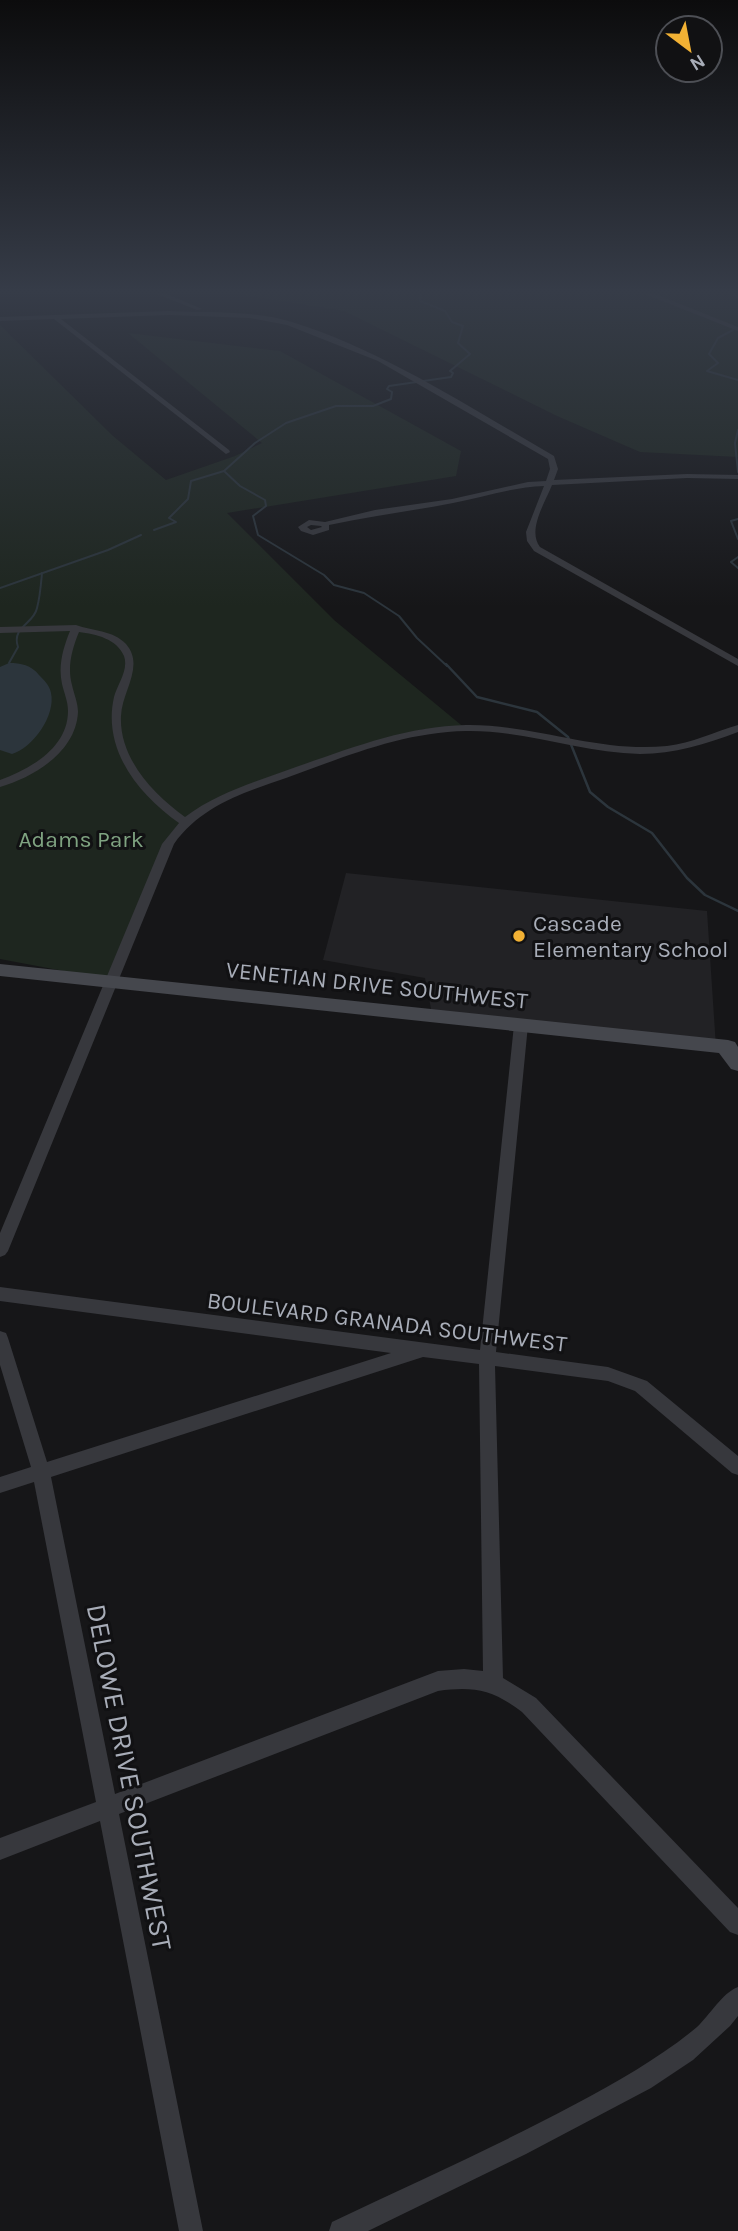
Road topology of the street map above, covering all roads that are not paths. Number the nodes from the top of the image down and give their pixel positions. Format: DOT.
graph roads {
  1 [pos="158,398"];
  2 [pos="449,398"];
  3 [pos="226,452"];
  4 [pos="738,477"];
  5 [pos="551,482"];
  6 [pos="325,524"];
  7 [pos="76,628"];
  8 [pos="0,630"];
  9 [pos="738,663"];
  10 [pos="738,728"];
  11 [pos="0,784"];
  12 [pos="185,822"];
  13 [pos="0,970"];
  14 [pos="111,981"];
  15 [pos="521,1025"];
  16 [pos="735,1053"];
  17 [pos="0,1251"];
  18 [pos="0,1294"];
  19 [pos="0,1338"];
  20 [pos="425,1349"];
  21 [pos="487,1357"];
  22 [pos="738,1467"];
  23 [pos="41,1472"];
  24 [pos="0,1485"];
  25 [pos="493,1682"];
  26 [pos="108,1808"];
  27 [pos="0,1849"];
  28 [pos="738,1924"];
  29 [pos="738,1998"];
  30 [pos="191,2231"];
  31 [pos="341,2231"];
  1 -- 3 [label="street"];
  2 -- 5 [label="street"];
  4 -- 5 [label="street"];
  5 -- 6 [label="street"];
  5 -- 9 [label="street"];
  7 -- 8 [label="street"];
  7 -- 11 [label="street"];
  7 -- 12 [label="street"];
  10 -- 12 [label="street"];
  12 -- 14 [label="street"];
  13 -- 14 [label="street, VENETIAN DRIVE SOUTHWEST"];
  14 -- 15 [label="street, VENETIAN DRIVE SOUTHWEST"];
  14 -- 17 [label="street"];
  15 -- 16 [label="street, VENETIAN DRIVE SOUTHWEST"];
  15 -- 21 [label="street"];
  18 -- 20 [label="street, BOULEVARD GRANADA SOUTHWEST"];
  19 -- 23 [label="street, DELOWE DRIVE SOUTHWEST"];
  20 -- 21 [label="street, BOULEVARD GRANADA SOUTHWEST"];
  20 -- 23 [label="street"];
  21 -- 22 [label="street, BOULEVARD GRANADA SOUTHWEST"];
  21 -- 25 [label="street"];
  23 -- 24 [label="street"];
  23 -- 26 [label="street, DELOWE DRIVE SOUTHWEST"];
  25 -- 26 [label="street"];
  25 -- 28 [label="street"];
  26 -- 27 [label="street"];
  26 -- 30 [label="street, DELOWE DRIVE SOUTHWEST"];
  29 -- 31 [label="street"];
}
